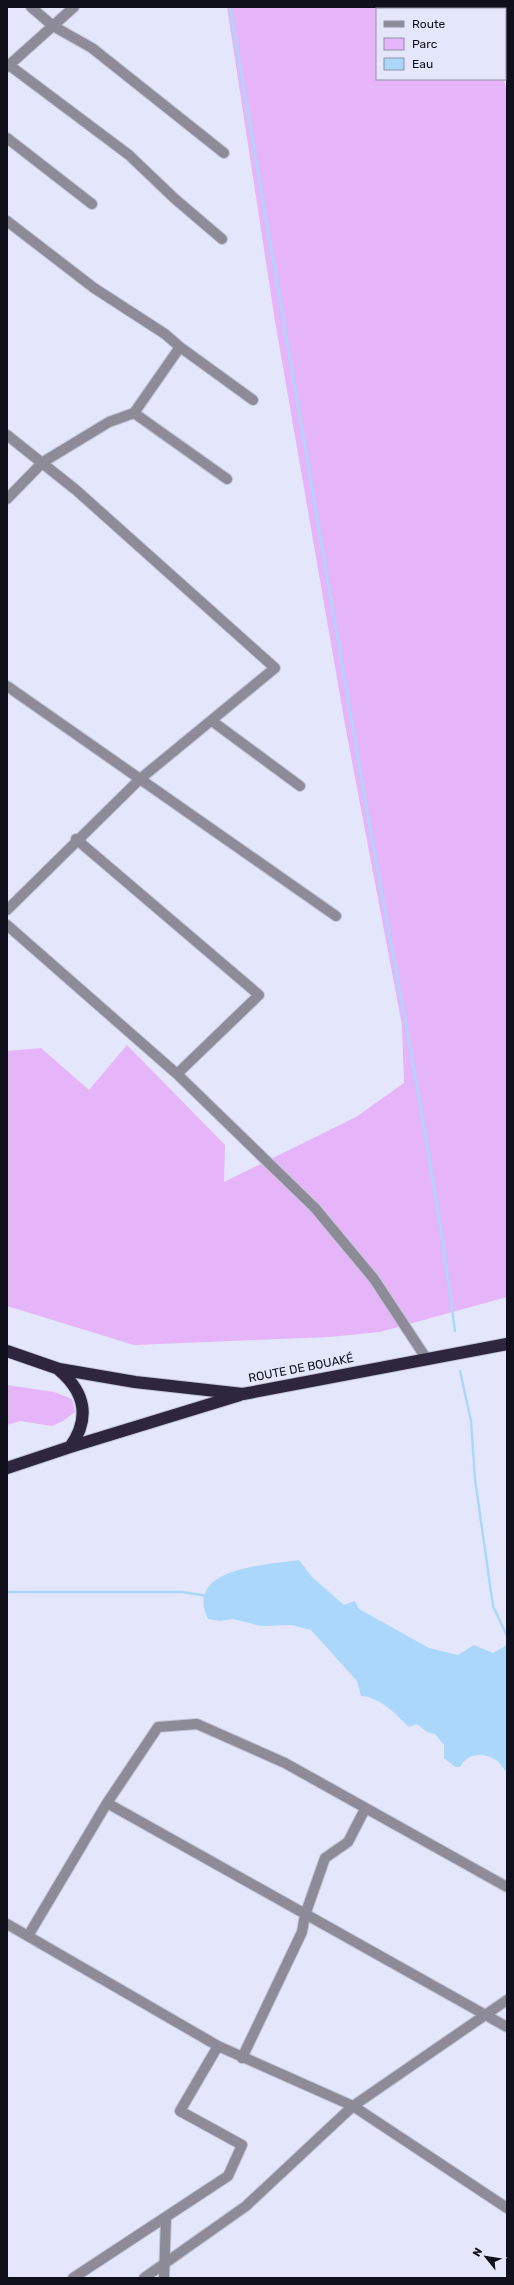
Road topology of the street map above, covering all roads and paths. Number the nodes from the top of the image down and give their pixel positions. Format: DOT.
graph roads {
  1 [pos="31,7"];
  2 [pos="74,7"];
  3 [pos="52,26"];
  4 [pos="8,66"];
  5 [pos="7,138"];
  6 [pos="224,153"];
  7 [pos="92,204"];
  8 [pos="7,221"];
  9 [pos="222,239"];
  10 [pos="180,347"];
  11 [pos="253,400"];
  12 [pos="134,414"];
  13 [pos="7,435"];
  14 [pos="43,462"];
  15 [pos="227,479"];
  16 [pos="7,498"];
  17 [pos="7,686"];
  18 [pos="212,721"];
  19 [pos="140,779"];
  20 [pos="300,786"];
  21 [pos="76,840"];
  22 [pos="7,910"];
  23 [pos="336,916"];
  24 [pos="7,925"];
  25 [pos="177,1074"];
  26 [pos="507,1344"];
  27 [pos="7,1351"];
  28 [pos="426,1358"];
  29 [pos="59,1370"];
  30 [pos="243,1394"];
  31 [pos="70,1447"];
  32 [pos="7,1468"];
  33 [pos="108,1804"];
  34 [pos="365,1809"];
  35 [pos="507,1887"];
  36 [pos="305,1915"];
  37 [pos="7,1924"];
  38 [pos="28,1936"];
  39 [pos="507,2000"];
  40 [pos="484,2015"];
  41 [pos="507,2027"];
  42 [pos="218,2046"];
  43 [pos="242,2058"];
  44 [pos="353,2106"];
  45 [pos="507,2208"];
  46 [pos="166,2218"];
  47 [pos="166,2262"];
  48 [pos="73,2278"];
  49 [pos="144,2278"];
  50 [pos="164,2278"];
  1 -- 3 [label="street"];
  2 -- 3 [label="street"];
  3 -- 4 [label="street"];
  3 -- 6 [label="street"];
  4 -- 9 [label="street"];
  5 -- 7 [label="street"];
  8 -- 10 [label="street"];
  10 -- 11 [label="street"];
  10 -- 12 [label="street"];
  12 -- 14 [label="street"];
  12 -- 15 [label="street"];
  13 -- 14 [label="street"];
  14 -- 16 [label="street"];
  14 -- 18 [label="street"];
  17 -- 19 [label="street"];
  18 -- 19 [label="street"];
  18 -- 20 [label="street"];
  19 -- 21 [label="street"];
  19 -- 23 [label="street"];
  21 -- 22 [label="street"];
  21 -- 25 [label="street"];
  24 -- 25 [label="street"];
  25 -- 28 [label="street"];
  26 -- 28 [label="highway, ROUTE DE BOUAKÉ"];
  27 -- 29 [label="highway, ROUTE DE BOUAKÉ"];
  28 -- 30 [label="highway, ROUTE DE BOUAKÉ"];
  29 -- 30 [label="highway, ROUTE DE BOUAKÉ"];
  29 -- 31 [label="highway"];
  30 -- 31 [label="highway"];
  31 -- 32 [label="highway"];
  33 -- 34 [label="street"];
  33 -- 36 [label="street"];
  33 -- 38 [label="street"];
  34 -- 35 [label="street"];
  34 -- 36 [label="street"];
  36 -- 40 [label="street"];
  36 -- 43 [label="street"];
  37 -- 38 [label="street"];
  38 -- 42 [label="street"];
  39 -- 40 [label="street"];
  40 -- 41 [label="street"];
  40 -- 44 [label="street"];
  42 -- 43 [label="street"];
  42 -- 46 [label="street"];
  43 -- 44 [label="street"];
  44 -- 45 [label="street"];
  44 -- 47 [label="street"];
  46 -- 47 [label="street"];
  46 -- 48 [label="street"];
  47 -- 49 [label="street"];
  47 -- 50 [label="street"];
}
